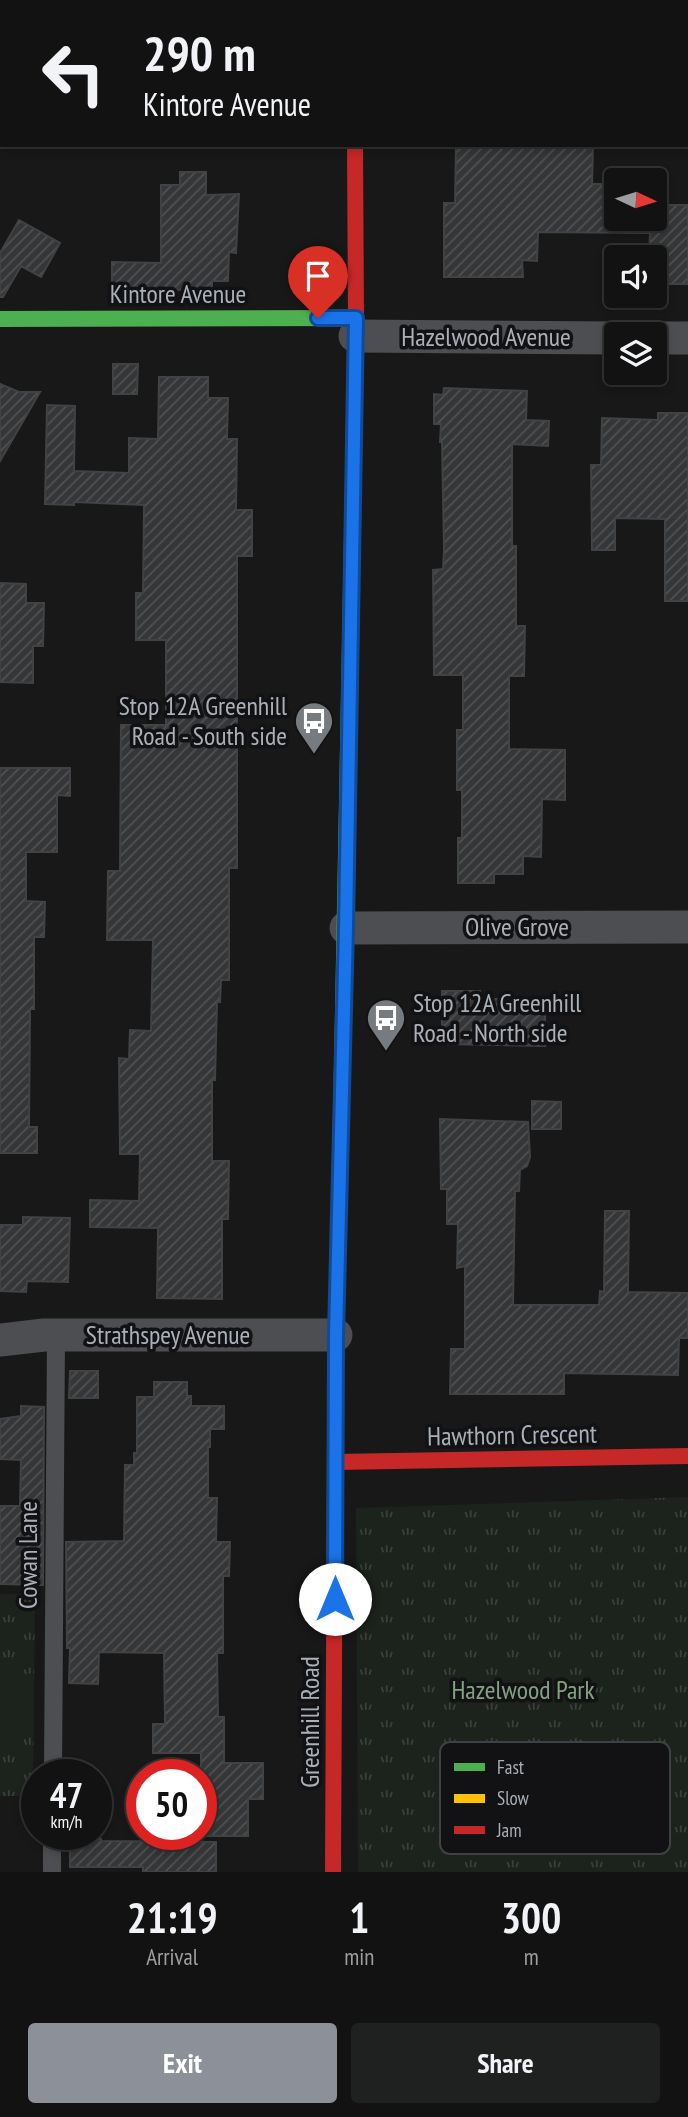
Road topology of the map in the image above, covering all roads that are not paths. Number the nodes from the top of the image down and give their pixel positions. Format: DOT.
graph roads {
  1 [pos="355,147"];
  2 [pos="0,319"];
  3 [pos="356,327"];
  4 [pos="604,337"];
  5 [pos="667,338"];
  6 [pos="688,338"];
  7 [pos="688,927"];
  8 [pos="346,928"];
  9 [pos="56,1335"];
  10 [pos="336,1335"];
  11 [pos="0,1340"];
  12 [pos="688,1456"];
  13 [pos="336,1462"];
  14 [pos="53,1759"];
  15 [pos="52,1850"];
  16 [pos="52,1872"];
  17 [pos="333,1872"];
  1 -- 3 [label="main road, Greenhill Road"];
  2 -- 3 [label="main road, Kintore Avenue"];
  3 -- 4 [label="street, Hazelwood Avenue"];
  3 -- 8 [label="main road, Greenhill Road"];
  5 -- 6 [label="street"];
  7 -- 8 [label="street, Olive Grove"];
  8 -- 10 [label="main road, Greenhill Road"];
  9 -- 10 [label="street, Strathspey Avenue"];
  9 -- 11 [label="street, Strathspey Avenue"];
  9 -- 14 [label="lane, Cowan Lane"];
  10 -- 13 [label="main road, Greenhill Road"];
  12 -- 13 [label="main road, Hawthorn Crescent"];
  13 -- 17 [label="main road, Greenhill Road"];
  15 -- 16 [label="lane"];
}
